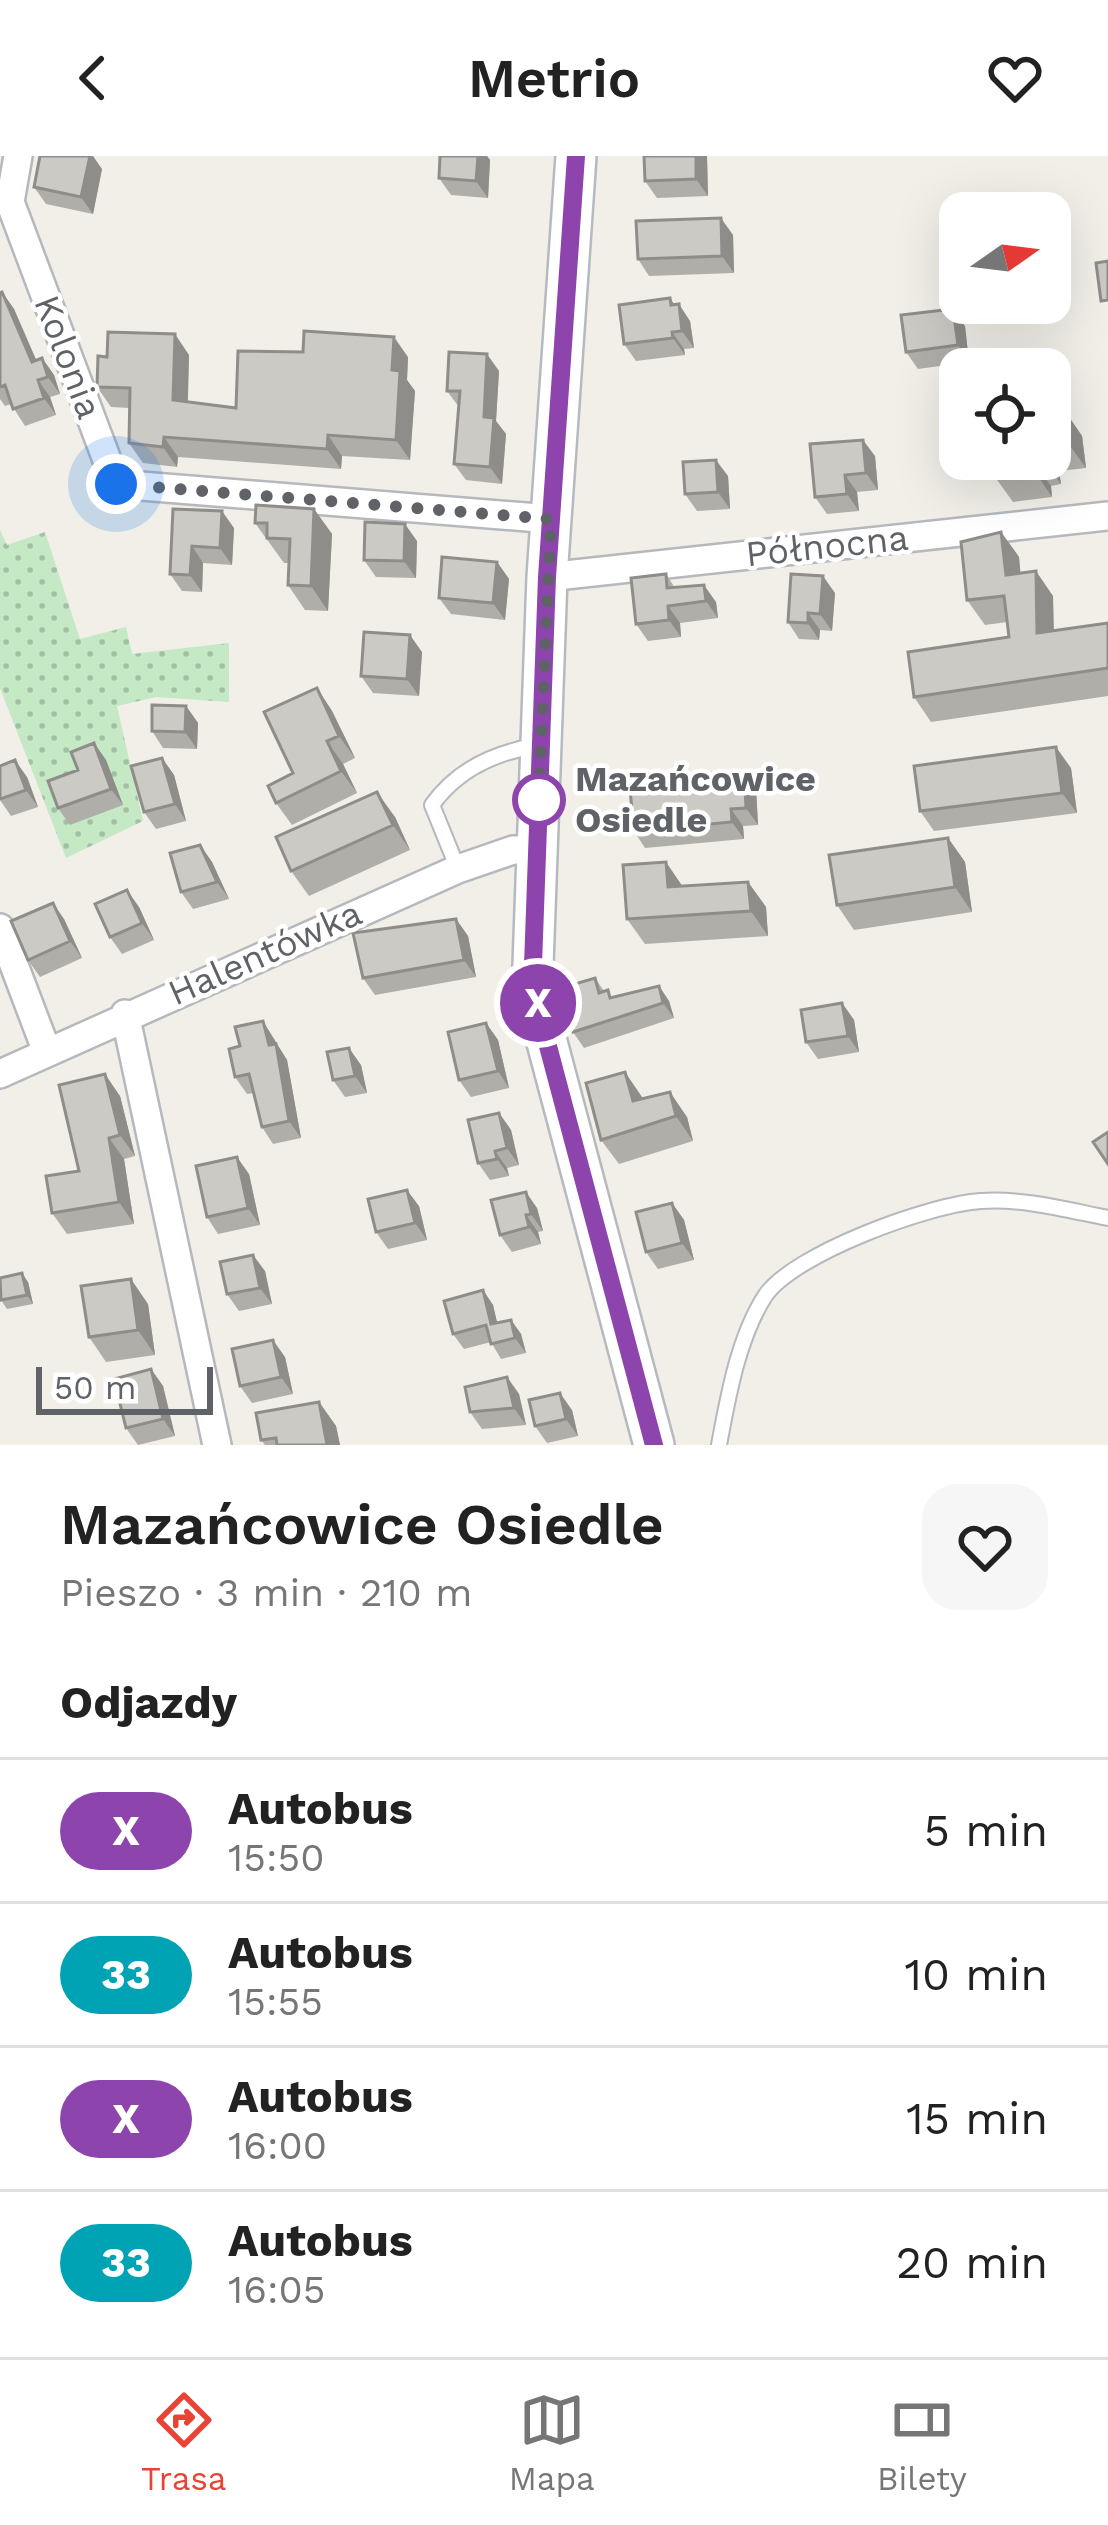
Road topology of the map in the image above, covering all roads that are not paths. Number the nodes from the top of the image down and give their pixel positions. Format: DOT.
graph roads {
  1 [pos="18,156"];
  2 [pos="575,156"];
  3 [pos="1108,516"];
  4 [pos="551,519"];
  5 [pos="547,577"];
  6 [pos="543,745"];
  7 [pos="535,850"];
  8 [pos="458,869"];
  9 [pos="0,928"];
  10 [pos="125,1014"];
  11 [pos="47,1052"];
  12 [pos="0,1074"];
  13 [pos="1108,1218"];
  14 [pos="217,1445"];
  15 [pos="654,1445"];
  16 [pos="719,1445"];
  1 -- 4 [label="street, Kolonia"];
  2 -- 4 [label="street"];
  3 -- 5 [label="street, Północna"];
  4 -- 5 [label="street"];
  5 -- 6 [label="street"];
  6 -- 7 [label="street"];
  6 -- 8 [label="lane"];
  7 -- 8 [label="street, Halentówka"];
  7 -- 15 [label="street"];
  8 -- 10 [label="street, Halentówka"];
  9 -- 11 [label="street"];
  10 -- 11 [label="street, Halentówka"];
  10 -- 14 [label="street"];
  11 -- 12 [label="street, Halentówka"];
  13 -- 16 [label="lane"];
}
